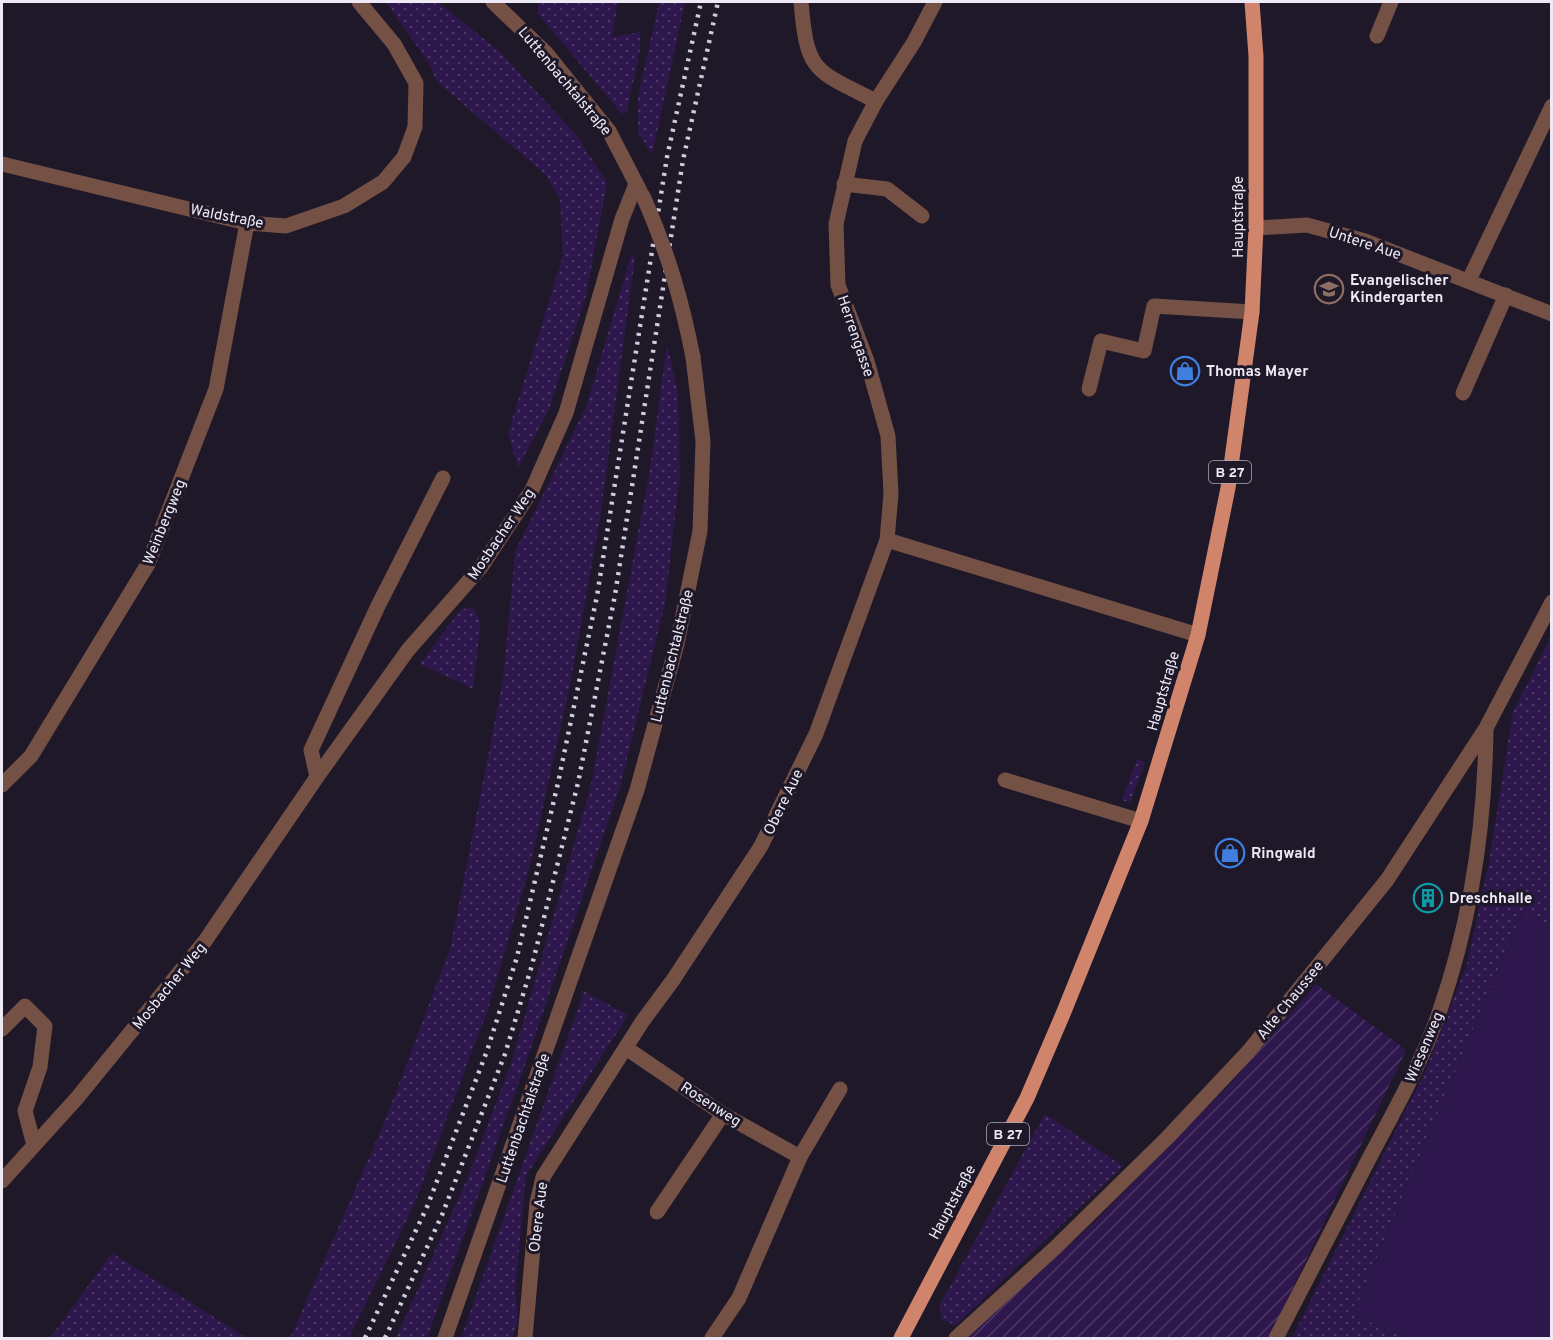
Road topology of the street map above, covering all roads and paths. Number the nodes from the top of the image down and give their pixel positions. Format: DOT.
graph roads {
  1 [pos="359,2"];
  2 [pos="801,2"];
  3 [pos="935,2"];
  4 [pos="1252,2"];
  5 [pos="1390,2"];
  6 [pos="501,4"];
  7 [pos="1377,36"];
  8 [pos="876,101"];
  9 [pos="1551,106"];
  10 [pos="2,164"];
  11 [pos="844,184"];
  12 [pos="639,190"];
  13 [pos="922,216"];
  14 [pos="247,223"];
  15 [pos="1256,228"];
  16 [pos="1469,280"];
  17 [pos="1506,295"];
  18 [pos="1252,312"];
  19 [pos="1551,314"];
  20 [pos="1089,389"];
  21 [pos="1463,393"];
  22 [pos="443,478"];
  23 [pos="887,540"];
  24 [pos="1551,602"];
  25 [pos="1198,635"];
  26 [pos="1486,728"];
  27 [pos="317,777"];
  28 [pos="1005,780"];
  29 [pos="2,785"];
  30 [pos="1141,821"];
  31 [pos="2,1029"];
  32 [pos="626,1048"];
  33 [pos="840,1089"];
  34 [pos="723,1114"];
  35 [pos="34,1145"];
  36 [pos="800,1157"];
  37 [pos="2,1181"];
  38 [pos="657,1212"];
  39 [pos="445,1338"];
  40 [pos="525,1338"];
  41 [pos="712,1338"];
  42 [pos="902,1338"];
  43 [pos="956,1338"];
  44 [pos="1276,1338"];
  1 -- 14 [label="street, Waldstraße"];
  2 -- 8 [label="street"];
  3 -- 8 [label="street, Herrengasse"];
  4 -- 15 [label="main road, Hauptstraße / B 27"];
  5 -- 7 [label="street"];
  6 -- 12 [label="street, Luttenbachtalstraße"];
  8 -- 11 [label="street, Herrengasse"];
  9 -- 16 [label="street"];
  10 -- 14 [label="street, Waldstraße"];
  11 -- 13 [label="street"];
  11 -- 23 [label="street, Herrengasse"];
  12 -- 27 [label="street, Mosbacher Weg"];
  12 -- 39 [label="street, Luttenbachtalstraße, bridge"];
  14 -- 29 [label="street, Weinbergweg"];
  15 -- 16 [label="street, Untere Aue"];
  15 -- 18 [label="main road, Hauptstraße / B 27"];
  16 -- 17 [label="street, Untere Aue"];
  17 -- 19 [label="street, Untere Aue"];
  17 -- 21 [label="street"];
  18 -- 20 [label="street"];
  18 -- 25 [label="main road, Hauptstraße / B 27"];
  22 -- 27 [label="street"];
  23 -- 25 [label="street"];
  23 -- 32 [label="street, Obere Aue"];
  24 -- 26 [label="street, Alte Chaussee"];
  25 -- 30 [label="main road, Hauptstraße / B 27"];
  26 -- 43 [label="street, Alte Chaussee"];
  26 -- 44 [label="street, Wiesenweg"];
  27 -- 35 [label="street, Mosbacher Weg"];
  28 -- 30 [label="street"];
  30 -- 42 [label="main road, Hauptstraße / B 27"];
  31 -- 35 [label="street"];
  32 -- 34 [label="street, Rosenweg"];
  32 -- 40 [label="street, Obere Aue"];
  33 -- 36 [label="street"];
  34 -- 36 [label="street, Rosenweg"];
  34 -- 38 [label="street"];
  35 -- 37 [label="street, Mosbacher Weg"];
  36 -- 41 [label="street"];
}
